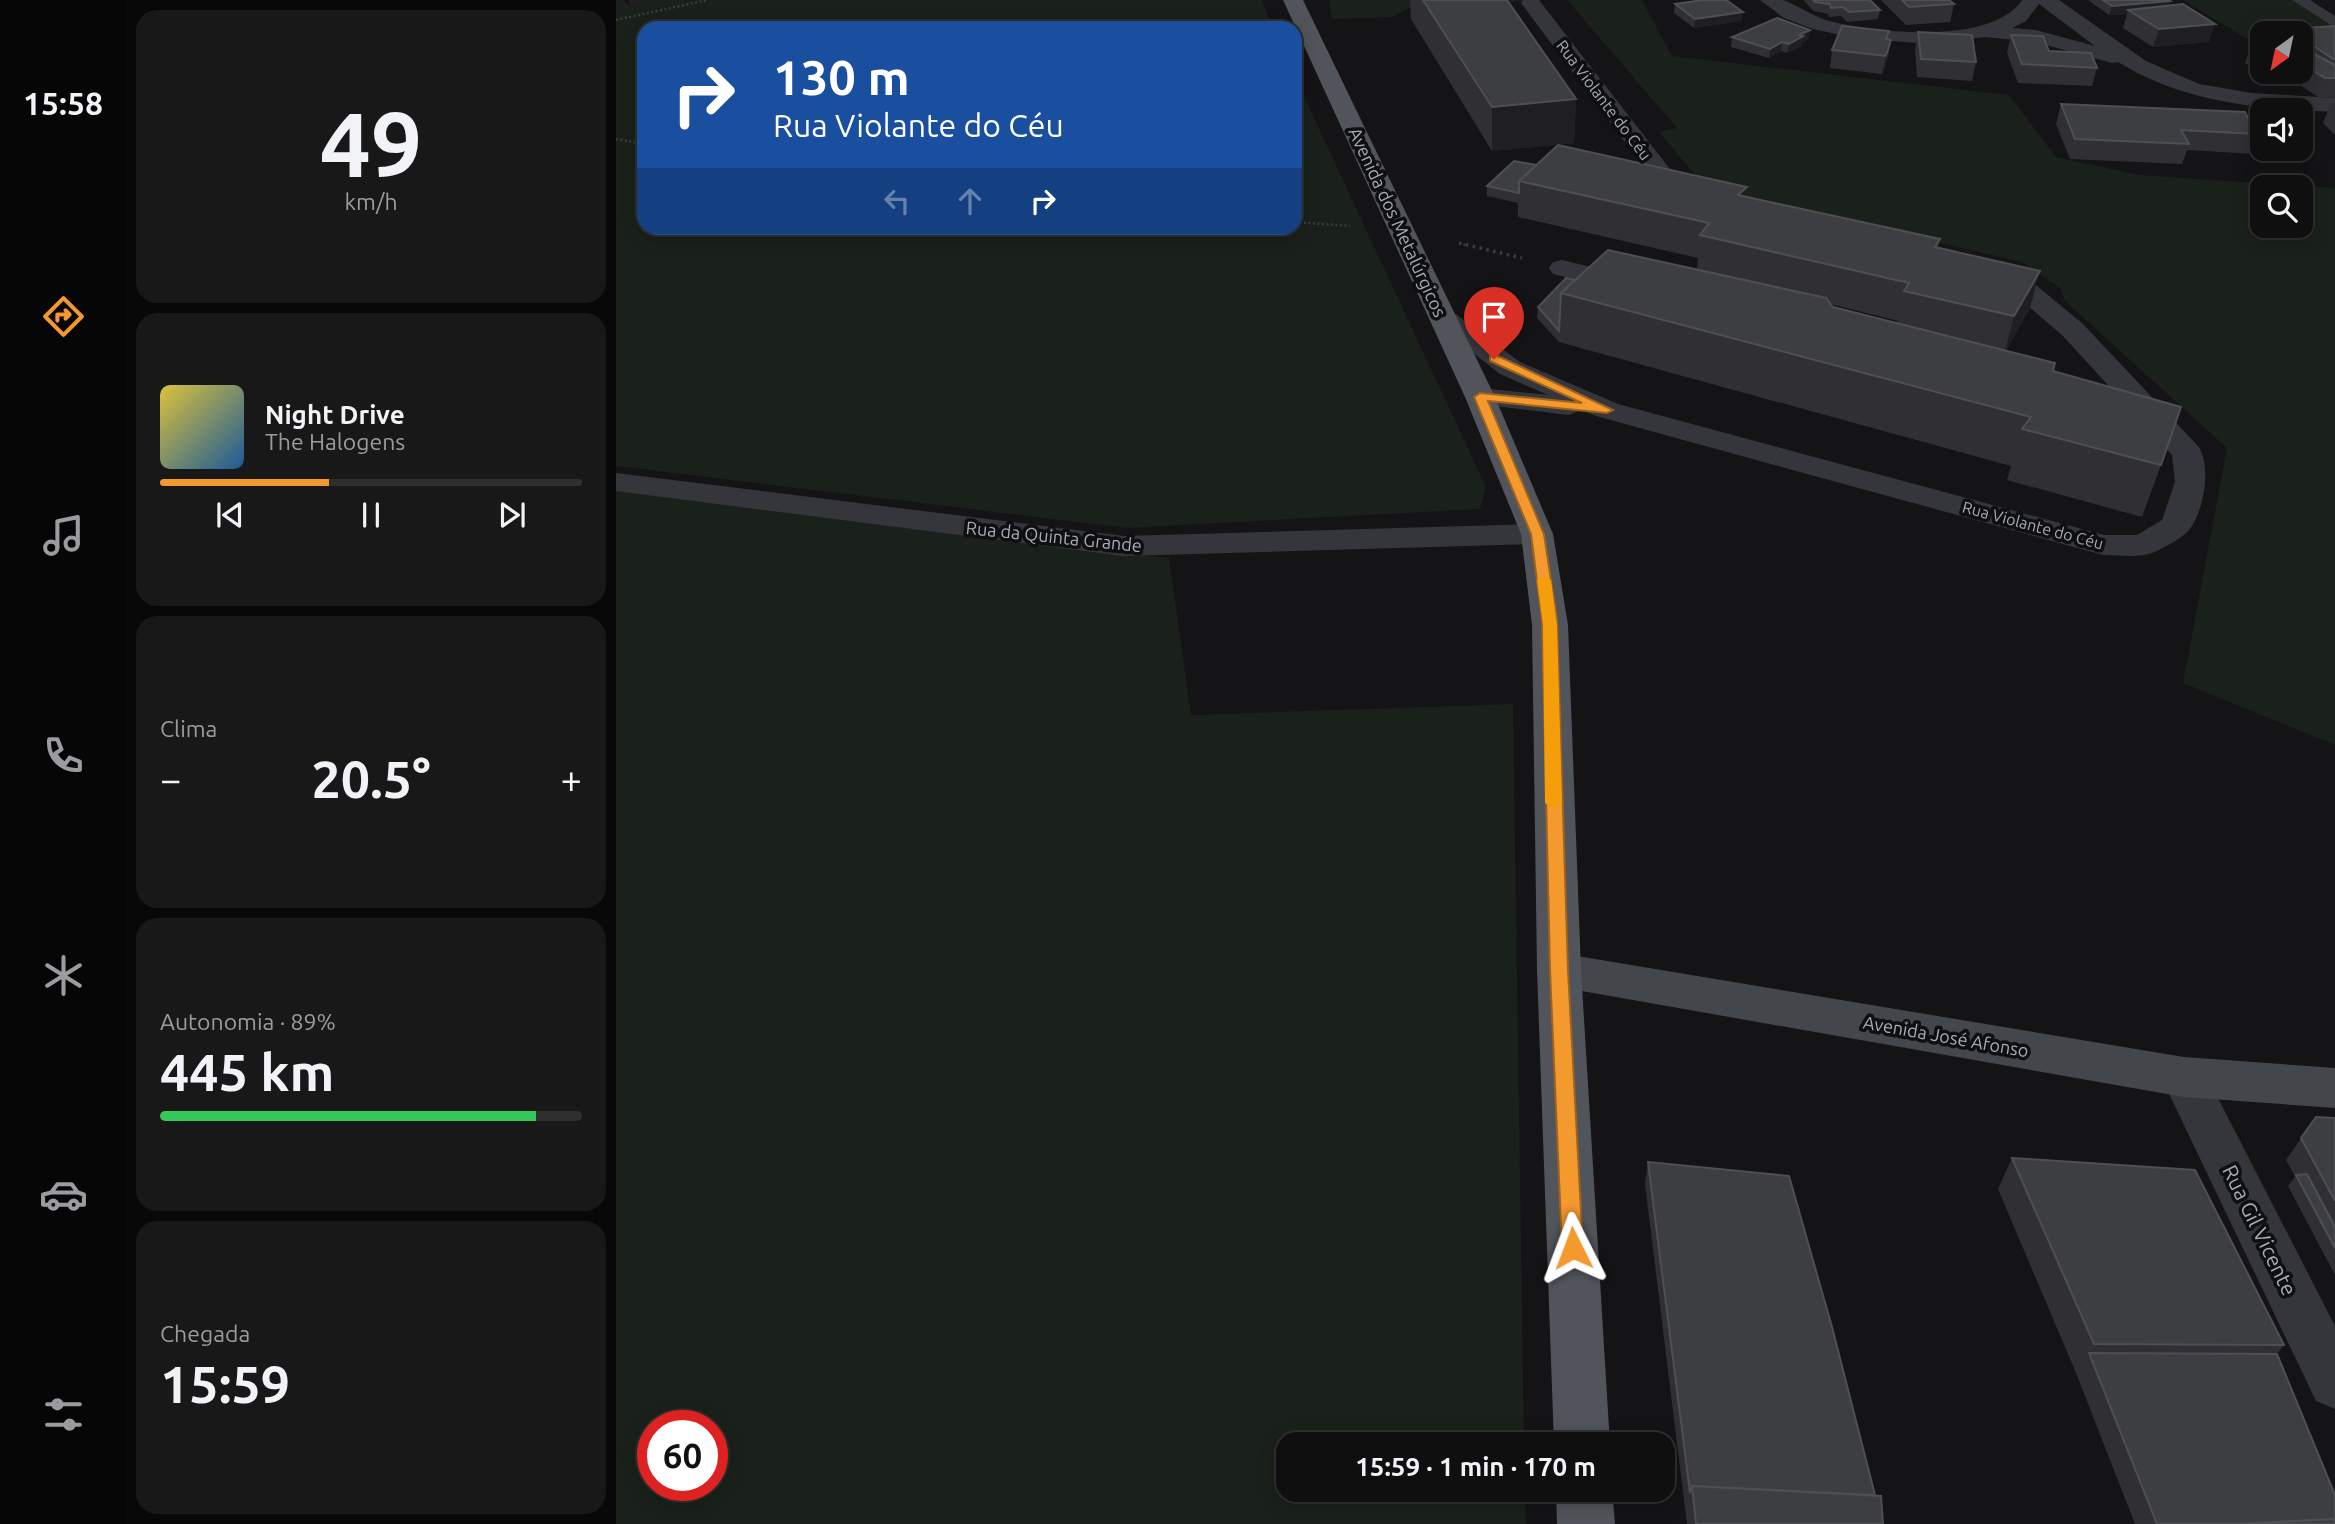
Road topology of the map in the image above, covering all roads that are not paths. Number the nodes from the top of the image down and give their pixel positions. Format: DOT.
graph roads {
  1 [pos="1293,0"];
  2 [pos="1770,0"];
  3 [pos="2032,0"];
  4 [pos="2046,0"];
  5 [pos="2300,0"];
  6 [pos="1531,4"];
  7 [pos="2335,23"];
  8 [pos="1981,32"];
  9 [pos="2138,64"];
  10 [pos="2335,105"];
  11 [pos="1638,187"];
  12 [pos="1962,260"];
  13 [pos="1562,268"];
  14 [pos="1657,292"];
  15 [pos="1443,318"];
  16 [pos="1480,397"];
  17 [pos="2115,409"];
  18 [pos="1607,410"];
  19 [pos="2156,420"];
  20 [pos="616,482"];
  21 [pos="1537,534"];
  22 [pos="1559,970"];
  23 [pos="2184,1077"];
  24 [pos="2335,1088"];
  25 [pos="2335,1382"];
  26 [pos="1581,1432"];
  27 [pos="1585,1502"];
  28 [pos="1586,1524"];
  1 -- 15 [label="main road, Avenida dos Metalúrgicos"];
  2 -- 8 [label="street"];
  3 -- 8 [label="street"];
  4 -- 9 [label="street"];
  5 -- 7 [label="lane"];
  6 -- 11 [label="street, Rua Violante do Céu"];
  8 -- 9 [label="street"];
  9 -- 10 [label="street"];
  12 -- 19 [label="street, Rua Violante do Céu"];
  13 -- 14 [label="street"];
  15 -- 16 [label="main road, Avenida dos Metalúrgicos"];
  15 -- 18 [label="street, Rua Violante do Céu"];
  16 -- 18 [label="street, Rua Violante do Céu"];
  16 -- 21 [label="main road, Avenida dos Metalúrgicos"];
  17 -- 19 [label="street"];
  18 -- 19 [label="street, Rua Violante do Céu"];
  20 -- 21 [label="street, Rua da Quinta Grande"];
  21 -- 22 [label="main road, Avenida dos Metalúrgicos"];
  22 -- 23 [label="main road, Avenida José Afonso"];
  22 -- 26 [label="main road, Avenida dos Metalúrgicos"];
  23 -- 24 [label="main road, Avenida José Afonso"];
  23 -- 25 [label="street, Rua Gil Vicente"];
  27 -- 28 [label="main road"];
}
